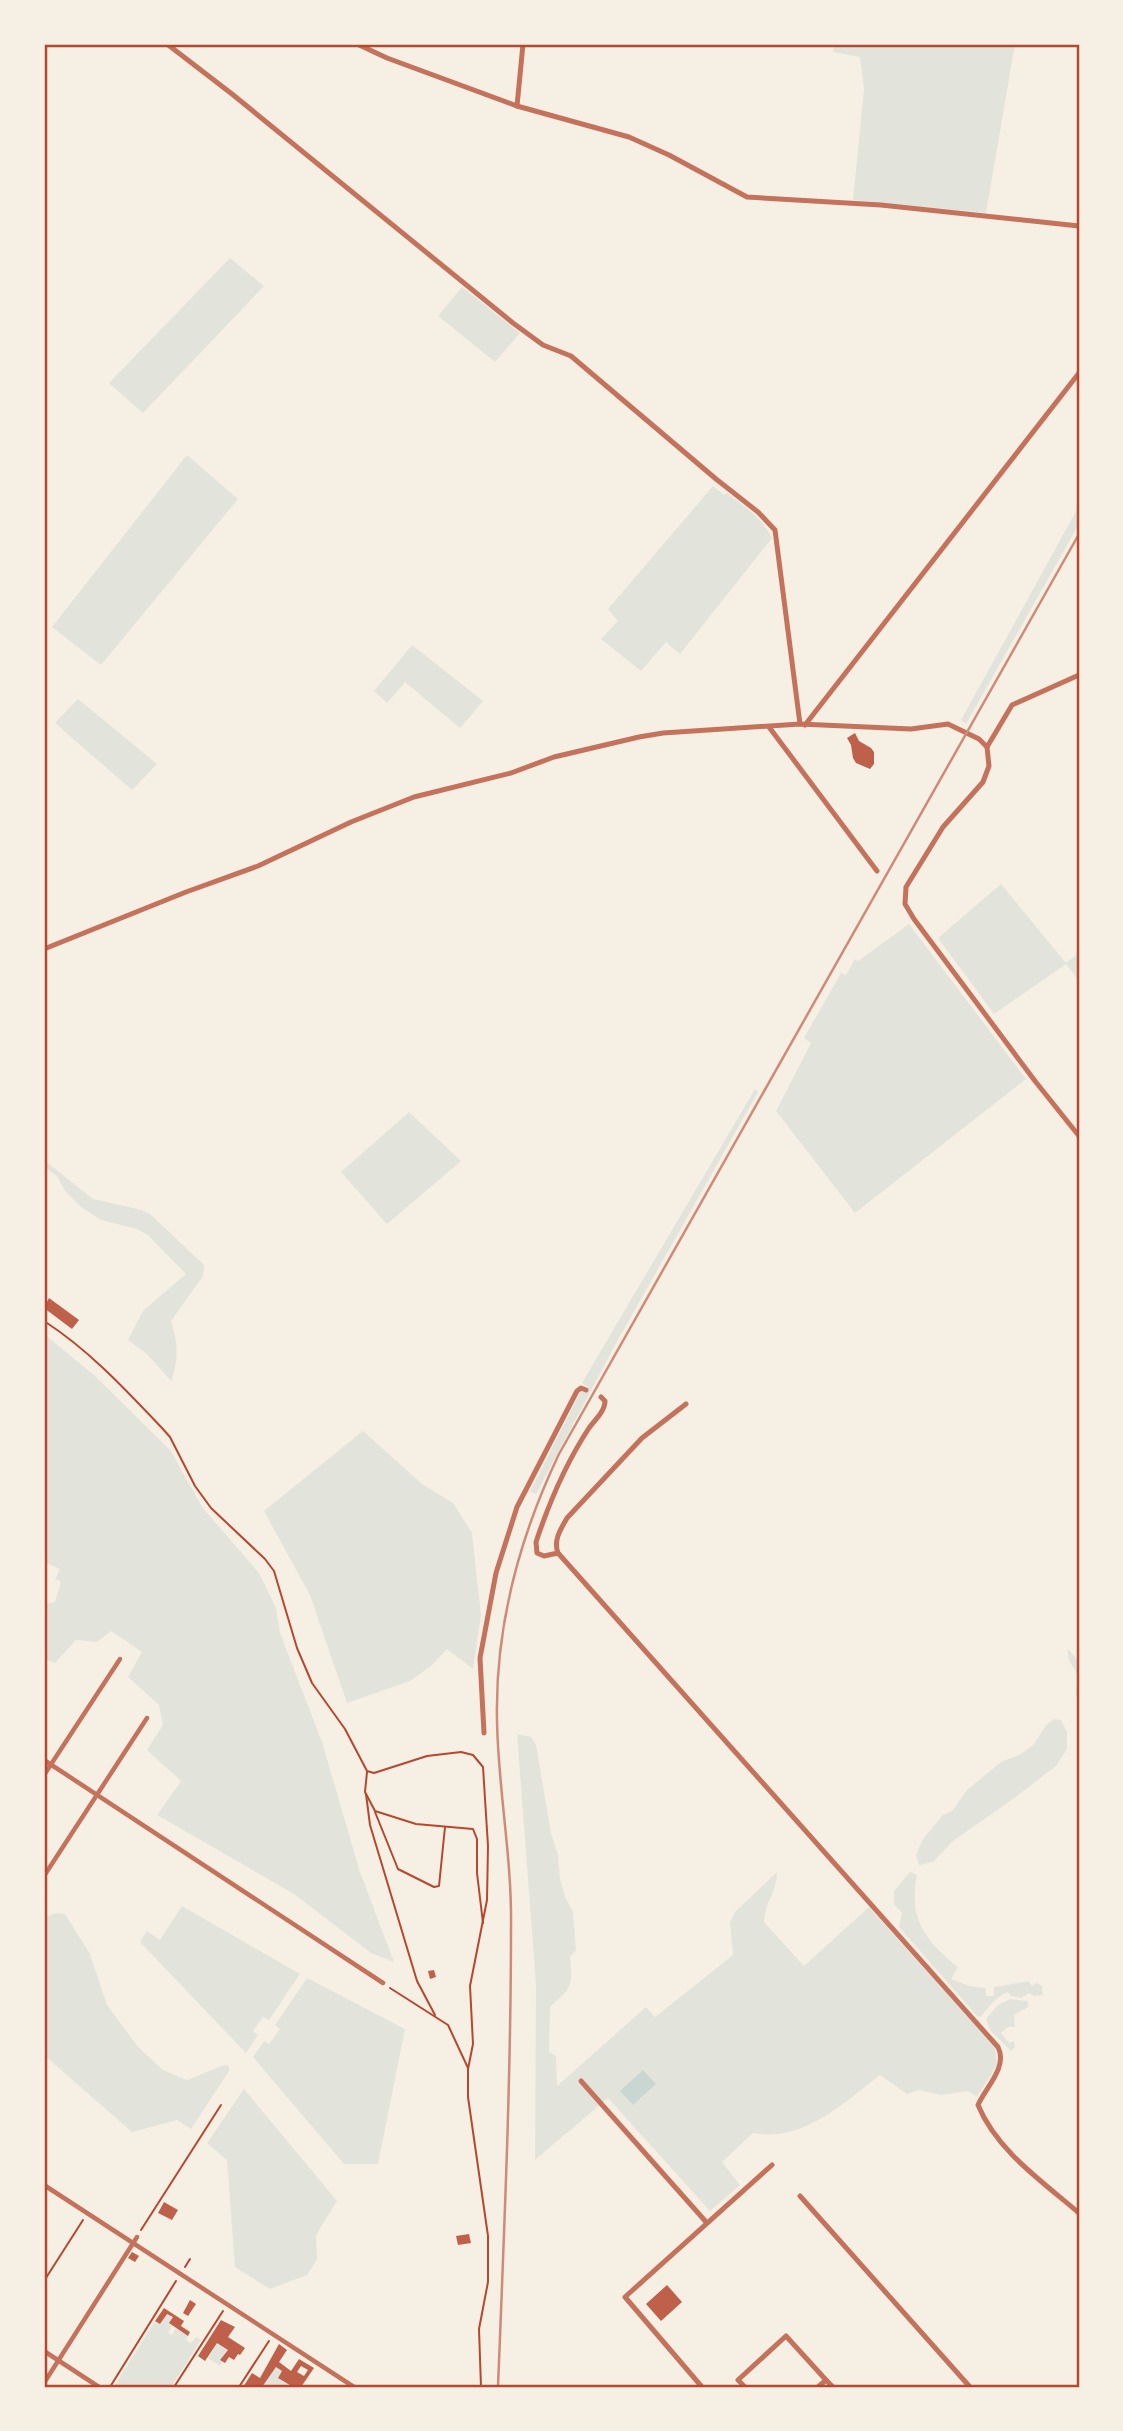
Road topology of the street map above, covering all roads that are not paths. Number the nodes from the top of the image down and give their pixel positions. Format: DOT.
graph roads {
  1 [pos="167,44"];
  2 [pos="357,44"];
  3 [pos="523,44"];
  4 [pos="517,106"];
  5 [pos="1079,226"];
  6 [pos="1079,373"];
  7 [pos="1079,675"];
  8 [pos="803,724"];
  9 [pos="769,727"];
  10 [pos="987,747"];
  11 [pos="877,871"];
  12 [pos="44,949"];
  13 [pos="1079,1136"];
  14 [pos="586,1390"];
  15 [pos="601,1397"];
  16 [pos="686,1404"];
  17 [pos="558,1553"];
  18 [pos="120,1660"];
  19 [pos="147,1718"];
  20 [pos="484,1733"];
  21 [pos="44,1760"];
  22 [pos="51,1764"];
  23 [pos="44,1775"];
  24 [pos="97,1795"];
  25 [pos="44,1876"];
  26 [pos="383,1983"];
  27 [pos="581,2081"];
  28 [pos="772,2165"];
  29 [pos="44,2185"];
  30 [pos="800,2196"];
  31 [pos="1079,2213"];
  32 [pos="707,2223"];
  33 [pos="135,2240"];
  34 [pos="44,2351"];
  35 [pos="58,2361"];
  36 [pos="826,2380"];
  37 [pos="44,2383"];
  38 [pos="99,2387"];
  39 [pos="354,2387"];
  40 [pos="702,2387"];
  41 [pos="745,2387"];
  42 [pos="818,2387"];
  43 [pos="833,2387"];
  44 [pos="970,2387"];
  1 -- 8 [label="street"];
  2 -- 4 [label="street"];
  3 -- 4 [label="street"];
  4 -- 5 [label="street"];
  6 -- 8 [label="street"];
  7 -- 10 [label="street"];
  8 -- 9 [label="street"];
  8 -- 10 [label="street"];
  9 -- 11 [label="street"];
  9 -- 12 [label="street"];
  10 -- 13 [label="street"];
  14 -- 20 [label="street"];
  15 -- 17 [label="street"];
  16 -- 17 [label="street"];
  17 -- 31 [label="street"];
  18 -- 22 [label="street"];
  19 -- 24 [label="street"];
  21 -- 22 [label="street"];
  22 -- 23 [label="street"];
  22 -- 24 [label="street"];
  24 -- 25 [label="street"];
  24 -- 26 [label="street"];
  27 -- 32 [label="street"];
  28 -- 32 [label="street"];
  29 -- 33 [label="street"];
  30 -- 44 [label="street"];
  32 -- 40 [label="street"];
  33 -- 35 [label="street"];
  33 -- 39 [label="street"];
  34 -- 35 [label="street"];
  35 -- 37 [label="street"];
  35 -- 38 [label="street"];
  36 -- 41 [label="street"];
  36 -- 42 [label="street"];
  36 -- 43 [label="street"];
}
